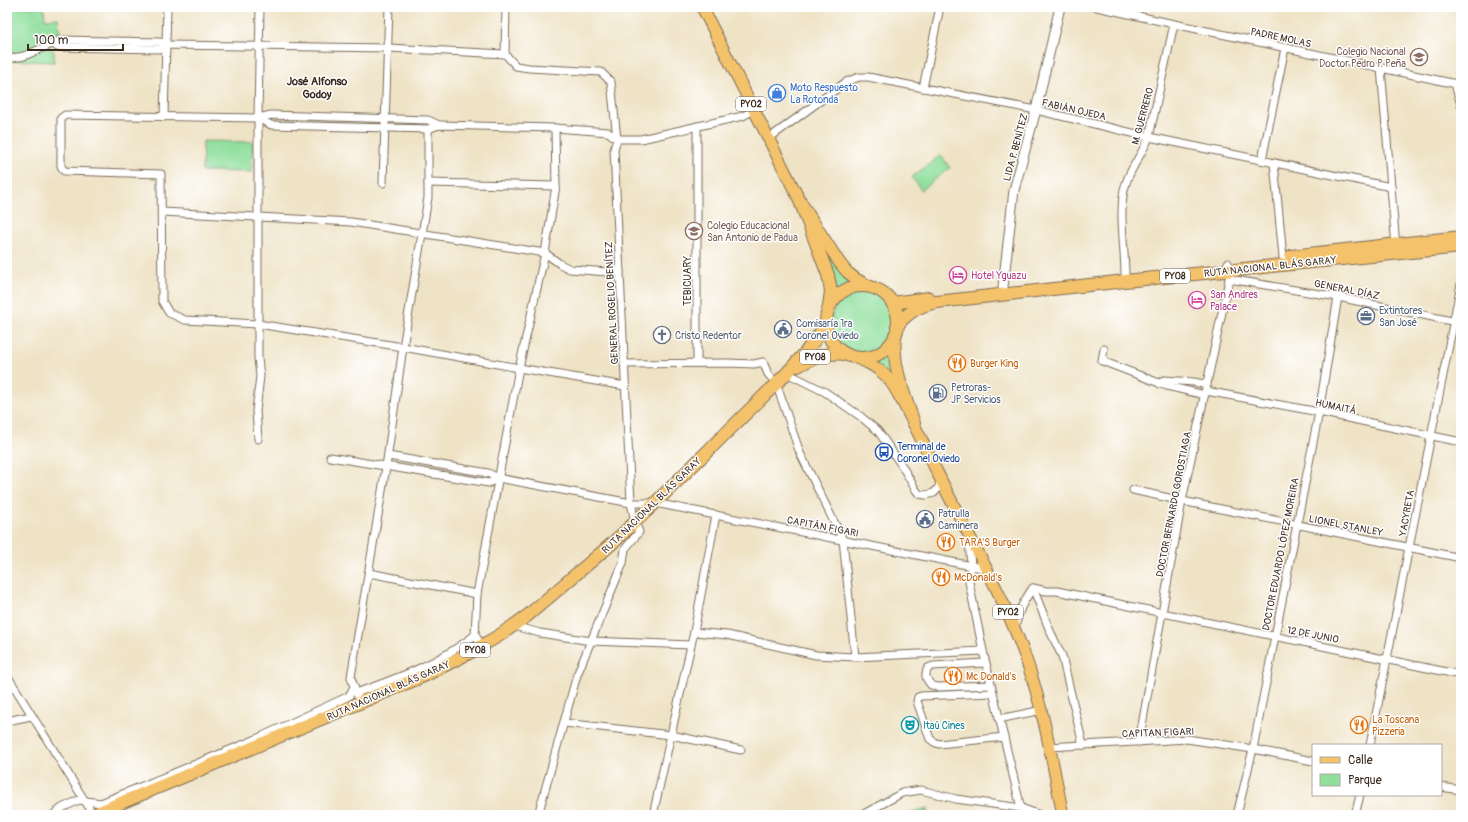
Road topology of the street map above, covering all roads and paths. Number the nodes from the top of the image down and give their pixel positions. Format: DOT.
graph roads {
  1 [pos="167,7"];
  2 [pos="260,7"];
  3 [pos="390,7"];
  4 [pos="506,7"];
  5 [pos="702,7"];
  6 [pos="940,7"];
  7 [pos="1060,7"];
  8 [pos="1098,7"];
  9 [pos="1174,24"];
  10 [pos="166,45"];
  11 [pos="260,46"];
  12 [pos="388,48"];
  13 [pos="1285,48"];
  14 [pos="505,54"];
  15 [pos="7,59"];
  16 [pos="1381,68"];
  17 [pos="1458,84"];
  18 [pos="922,88"];
  19 [pos="1461,105"];
  20 [pos="754,110"];
  21 [pos="1036,110"];
  22 [pos="164,117"];
  23 [pos="258,118"];
  24 [pos="385,118"];
  25 [pos="439,125"];
  26 [pos="697,126"];
  27 [pos="385,127"];
  28 [pos="555,128"];
  29 [pos="428,129"];
  30 [pos="1149,137"];
  31 [pos="617,139"];
  32 [pos="768,139"];
  33 [pos="1262,160"];
  34 [pos="1274,163"];
  35 [pos="383,183"];
  36 [pos="428,183"];
  37 [pos="556,186"];
  38 [pos="1391,187"];
  39 [pos="800,201"];
  40 [pos="162,212"];
  41 [pos="258,217"];
  42 [pos="422,233"];
  43 [pos="1461,237"];
  44 [pos="1461,247"];
  45 [pos="1397,249"];
  46 [pos="545,253"];
  47 [pos="1283,257"];
  48 [pos="1229,271"];
  49 [pos="620,272"];
  50 [pos="1125,278"];
  51 [pos="1461,284"];
  52 [pos="870,287"];
  53 [pos="1003,291"];
  54 [pos="1338,297"];
  55 [pos="892,303"];
  56 [pos="829,306"];
  57 [pos="1453,321"];
  58 [pos="1461,323"];
  59 [pos="258,324"];
  60 [pos="826,325"];
  61 [pos="896,330"];
  62 [pos="403,347"];
  63 [pos="1104,349"];
  64 [pos="849,355"];
  65 [pos="697,363"];
  66 [pos="624,364"];
  67 [pos="519,368"];
  68 [pos="787,373"];
  69 [pos="776,383"];
  70 [pos="1160,384"];
  71 [pos="625,386"];
  72 [pos="1206,390"];
  73 [pos="1319,412"];
  74 [pos="914,423"];
  75 [pos="1430,436"];
  76 [pos="258,439"];
  77 [pos="1461,442"];
  78 [pos="388,456"];
  79 [pos="330,457"];
  80 [pos="386,467"];
  81 [pos="498,478"];
  82 [pos="940,478"];
  83 [pos="1133,490"];
  84 [pos="1182,501"];
  85 [pos="631,503"];
  86 [pos="655,503"];
  87 [pos="716,515"];
  88 [pos="634,522"];
  89 [pos="1296,525"];
  90 [pos="969,534"];
  91 [pos="842,540"];
  92 [pos="1410,548"];
  93 [pos="1461,558"];
  94 [pos="971,566"];
  95 [pos="987,569"];
  96 [pos="369,573"];
  97 [pos="1033,588"];
  98 [pos="477,594"];
  99 [pos="1162,613"];
  100 [pos="514,626"];
  101 [pos="1015,628"];
  102 [pos="694,632"];
  103 [pos="476,635"];
  104 [pos="1274,637"];
  105 [pos="591,641"];
  106 [pos="482,646"];
  107 [pos="691,646"];
  108 [pos="982,651"];
  109 [pos="855,657"];
  110 [pos="1386,659"];
  111 [pos="985,663"];
  112 [pos="7,675"];
  113 [pos="1461,675"];
  114 [pos="991,685"];
  115 [pos="993,693"];
  116 [pos="357,694"];
  117 [pos="1042,710"];
  118 [pos="31,716"];
  119 [pos="999,719"];
  120 [pos="7,721"];
  121 [pos="564,723"];
  122 [pos="671,735"];
  123 [pos="1004,737"];
  124 [pos="1140,742"];
  125 [pos="1370,744"];
  126 [pos="1083,745"];
  127 [pos="1049,747"];
  128 [pos="1253,749"];
  129 [pos="741,750"];
  130 [pos="1312,761"];
  131 [pos="1442,786"];
  132 [pos="1461,790"];
  133 [pos="1360,796"];
  134 [pos="86,802"];
  135 [pos="1021,808"];
  136 [pos="53,815"];
  137 [pos="93,815"];
  138 [pos="538,815"];
  139 [pos="653,815"];
  140 [pos="862,815"];
  141 [pos="1040,815"];
  142 [pos="1063,815"];
  143 [pos="1237,815"];
  144 [pos="1356,815"];
  1 -- 10 [label="street"];
  2 -- 11 [label="street"];
  3 -- 12 [label="street"];
  4 -- 14 [label="street"];
  5 -- 20 [label="main road, PY02"];
  6 -- 18 [label="street"];
  7 -- 21 [label="street, LIDA P. BENÍTEZ"];
  8 -- 9 [label="street, PADRE MOLAS"];
  9 -- 13 [label="street, PADRE MOLAS"];
  9 -- 30 [label="street, M. GUERRERO"];
  10 -- 11 [label="street"];
  10 -- 15 [label="street"];
  10 -- 22 [label="street"];
  11 -- 12 [label="street"];
  11 -- 23 [label="street"];
  12 -- 14 [label="street"];
  12 -- 24 [label="street"];
  13 -- 16 [label="street, PADRE MOLAS"];
  13 -- 33 [label="street"];
  14 -- 31 [label="street, GENERAL ROGELIO BENÍTEZ"];
  16 -- 17 [label="street, PADRE MOLAS"];
  16 -- 38 [label="street"];
  17 -- 19 [label="street"];
  18 -- 21 [label="street, FABIÁN OJEDA"];
  18 -- 32 [label="street, FABIÁN OJEDA"];
  20 -- 26 [label="street"];
  20 -- 32 [label="main road, PY02"];
  21 -- 30 [label="street, FABIÁN OJEDA"];
  21 -- 53 [label="street, LIDA P. BENÍTEZ"];
  22 -- 23 [label="street"];
  22 -- 40 [label="street"];
  23 -- 24 [label="street"];
  23 -- 27 [label="street"];
  23 -- 41 [label="street"];
  24 -- 25 [label="street"];
  24 -- 27 [label="street"];
  25 -- 28 [label="street"];
  25 -- 29 [label="street"];
  26 -- 31 [label="street"];
  26 -- 65 [label="street, TEBICUARY"];
  27 -- 29 [label="street"];
  27 -- 35 [label="street"];
  28 -- 31 [label="street"];
  28 -- 37 [label="street"];
  29 -- 36 [label="street"];
  30 -- 33 [label="street, FABIÁN OJEDA"];
  30 -- 50 [label="street, M. GUERRERO"];
  31 -- 49 [label="street, GENERAL ROGELIO BENÍTEZ"];
  32 -- 39 [label="main road, PY02"];
  33 -- 34 [label="street, FABIÁN OJEDA"];
  34 -- 38 [label="street, FABIÁN OJEDA"];
  34 -- 47 [label="street"];
  36 -- 37 [label="street"];
  36 -- 42 [label="street"];
  37 -- 46 [label="street"];
  38 -- 45 [label="street"];
  39 -- 52 [label="main road, PY02"];
  39 -- 56 [label="highway, PY02"];
  40 -- 41 [label="street"];
  40 -- 59 [label="street"];
  41 -- 42 [label="street"];
  41 -- 59 [label="street"];
  42 -- 46 [label="street"];
  42 -- 62 [label="street"];
  43 -- 45 [label="highway, RUTA NACIONAL BLÁS GARAY / PY08"];
  44 -- 45 [label="highway, RUTA NACIONAL BLÁS GARAY / PY08"];
  45 -- 47 [label="highway, RUTA NACIONAL BLÁS GARAY / PY08"];
  45 -- 48 [label="highway, RUTA NACIONAL BLÁS GARAY / PY08"];
  46 -- 49 [label="street"];
  46 -- 67 [label="street"];
  47 -- 48 [label="highway, RUTA NACIONAL BLÁS GARAY / PY08"];
  48 -- 50 [label="highway, RUTA NACIONAL BLÁS GARAY / PY08"];
  48 -- 54 [label="street, GENERAL DÍAZ"];
  48 -- 72 [label="street, DOCTOR BERNARDO GOROSTIAGA"];
  49 -- 66 [label="street, GENERAL ROGELIO BENÍTEZ"];
  50 -- 53 [label="highway, RUTA NACIONAL BLÁS GARAY / PY08"];
  51 -- 57 [label="street, YACYRETA"];
  52 -- 55 [label="highway, PY02"];
  52 -- 56 [label="highway"];
  53 -- 55 [label="highway, RUTA NACIONAL BLÁS GARAY / PY08"];
  53 -- 61 [label="highway, RUTA NACIONAL BLÁS GARAY / PY08"];
  54 -- 57 [label="street, GENERAL DÍAZ"];
  54 -- 73 [label="street, DOCTOR EDUARDO LÓPEZ MOREIRA"];
  55 -- 61 [label="highway, PY02"];
  56 -- 60 [label="highway, PY02"];
  57 -- 58 [label="street, GENERAL DÍAZ"];
  57 -- 75 [label="street, YACYRETA"];
  59 -- 62 [label="street"];
  59 -- 76 [label="street"];
  60 -- 64 [label="highway, PY02"];
  60 -- 68 [label="highway, RUTA NACIONAL BLÁS GARAY / PY08"];
  61 -- 64 [label="highway"];
  61 -- 74 [label="highway, PY02"];
  62 -- 67 [label="street"];
  62 -- 78 [label="street"];
  63 -- 70 [label="street"];
  64 -- 68 [label="highway, RUTA NACIONAL BLÁS GARAY / PY08"];
  64 -- 74 [label="main road, PY02"];
  65 -- 66 [label="street"];
  65 -- 69 [label="street"];
  66 -- 71 [label="street, GENERAL ROGELIO BENÍTEZ"];
  67 -- 71 [label="street"];
  67 -- 81 [label="street"];
  68 -- 69 [label="highway, RUTA NACIONAL BLÁS GARAY / PY08"];
  68 -- 82 [label="street"];
  69 -- 86 [label="highway, RUTA NACIONAL BLÁS GARAY / PY08"];
  69 -- 91 [label="street"];
  70 -- 72 [label="street"];
  70 -- 72 [label="street"];
  71 -- 85 [label="street, GENERAL ROGELIO BENÍTEZ"];
  72 -- 73 [label="street, HUMAITÁ"];
  72 -- 84 [label="street, DOCTOR BERNARDO GOROSTIAGA"];
  73 -- 75 [label="street, HUMAITÁ"];
  73 -- 89 [label="street, DOCTOR EDUARDO LÓPEZ MOREIRA"];
  74 -- 82 [label="main road, PY02"];
  75 -- 77 [label="street, HUMAITÁ"];
  75 -- 92 [label="street, YACYRETA"];
  78 -- 80 [label="street"];
  78 -- 81 [label="street"];
  79 -- 80 [label="street"];
  80 -- 81 [label="street"];
  80 -- 96 [label="street"];
  81 -- 85 [label="street, CAPITÁN FIGARI"];
  81 -- 98 [label="street"];
  82 -- 90 [label="main road, PY02"];
  83 -- 84 [label="street, LIONEL STANLEY"];
  84 -- 89 [label="street, LIONEL STANLEY"];
  84 -- 99 [label="street, DOCTOR BERNARDO GOROSTIAGA"];
  85 -- 86 [label="street, CAPITÁN FIGARI"];
  85 -- 88 [label="street, GENERAL ROGELIO BENÍTEZ"];
  86 -- 87 [label="street, CAPITÁN FIGARI"];
  86 -- 88 [label="highway, RUTA NACIONAL BLÁS GARAY / PY08"];
  87 -- 91 [label="street, CAPITÁN FIGARI"];
  87 -- 102 [label="street"];
  88 -- 100 [label="highway, RUTA NACIONAL BLÁS GARAY / PY08"];
  88 -- 105 [label="street, GENERAL ROGELIO BENÍTEZ"];
  89 -- 92 [label="street, LIONEL STANLEY"];
  89 -- 104 [label="street, DOCTOR EDUARDO LÓPEZ MOREIRA"];
  90 -- 94 [label="street"];
  90 -- 95 [label="main road, PY02"];
  91 -- 94 [label="street, CAPITÁN FIGARI"];
  91 -- 109 [label="street"];
  92 -- 93 [label="street, LIONEL STANLEY"];
  92 -- 110 [label="street, YACYRETA"];
  94 -- 95 [label="street, CAPITÁN FIGARI"];
  94 -- 108 [label="street"];
  95 -- 101 [label="main road, PY02"];
  96 -- 98 [label="street"];
  96 -- 116 [label="street"];
  97 -- 99 [label="street, 12 DE JUNIO"];
  97 -- 101 [label="street"];
  97 -- 126 [label="street"];
  98 -- 103 [label="street"];
  99 -- 104 [label="street, 12 DE JUNIO"];
  99 -- 124 [label="street, DOCTOR BERNARDO GOROSTIAGA"];
  100 -- 105 [label="street"];
  100 -- 106 [label="highway, RUTA NACIONAL BLÁS GARAY / PY08"];
  101 -- 117 [label="main road, PY02"];
  102 -- 107 [label="street"];
  102 -- 109 [label="street"];
  103 -- 106 [label="street"];
  103 -- 116 [label="street"];
  104 -- 110 [label="street, 12 DE JUNIO"];
  104 -- 128 [label="street, DOCTOR EDUARDO LÓPEZ MOREIRA"];
  105 -- 107 [label="street"];
  105 -- 121 [label="street"];
  106 -- 116 [label="highway, RUTA NACIONAL BLÁS GARAY / PY08"];
  107 -- 122 [label="street"];
  108 -- 109 [label="street"];
  108 -- 111 [label="street"];
  110 -- 113 [label="street, 12 DE JUNIO"];
  110 -- 125 [label="street, YACYRETA"];
  111 -- 114 [label="street"];
  111 -- 114 [label="street"];
  112 -- 118 [label="street"];
  114 -- 115 [label="street"];
  115 -- 119 [label="street"];
  115 -- 123 [label="street"];
  116 -- 134 [label="street"];
  116 -- 137 [label="highway, RUTA NACIONAL BLÁS GARAY / PY08"];
  117 -- 119 [label="street"];
  117 -- 127 [label="main road, PY02"];
  118 -- 120 [label="street"];
  118 -- 134 [label="street"];
  119 -- 123 [label="street"];
  121 -- 122 [label="street"];
  121 -- 138 [label="street"];
  122 -- 129 [label="street"];
  122 -- 139 [label="street"];
  123 -- 135 [label="street"];
  124 -- 126 [label="street, CAPITAN FIGARI"];
  124 -- 128 [label="street, CAPITAN FIGARI"];
  126 -- 127 [label="street, CAPITAN FIGARI"];
  127 -- 142 [label="main road, PY02"];
  128 -- 130 [label="street, CAPITAN FIGARI"];
  128 -- 143 [label="street, DOCTOR EDUARDO LÓPEZ MOREIRA"];
  131 -- 132 [label="street"];
  133 -- 144 [label="street"];
  134 -- 136 [label="street"];
  134 -- 137 [label="street"];
  135 -- 140 [label="street"];
  135 -- 141 [label="street"];
}
